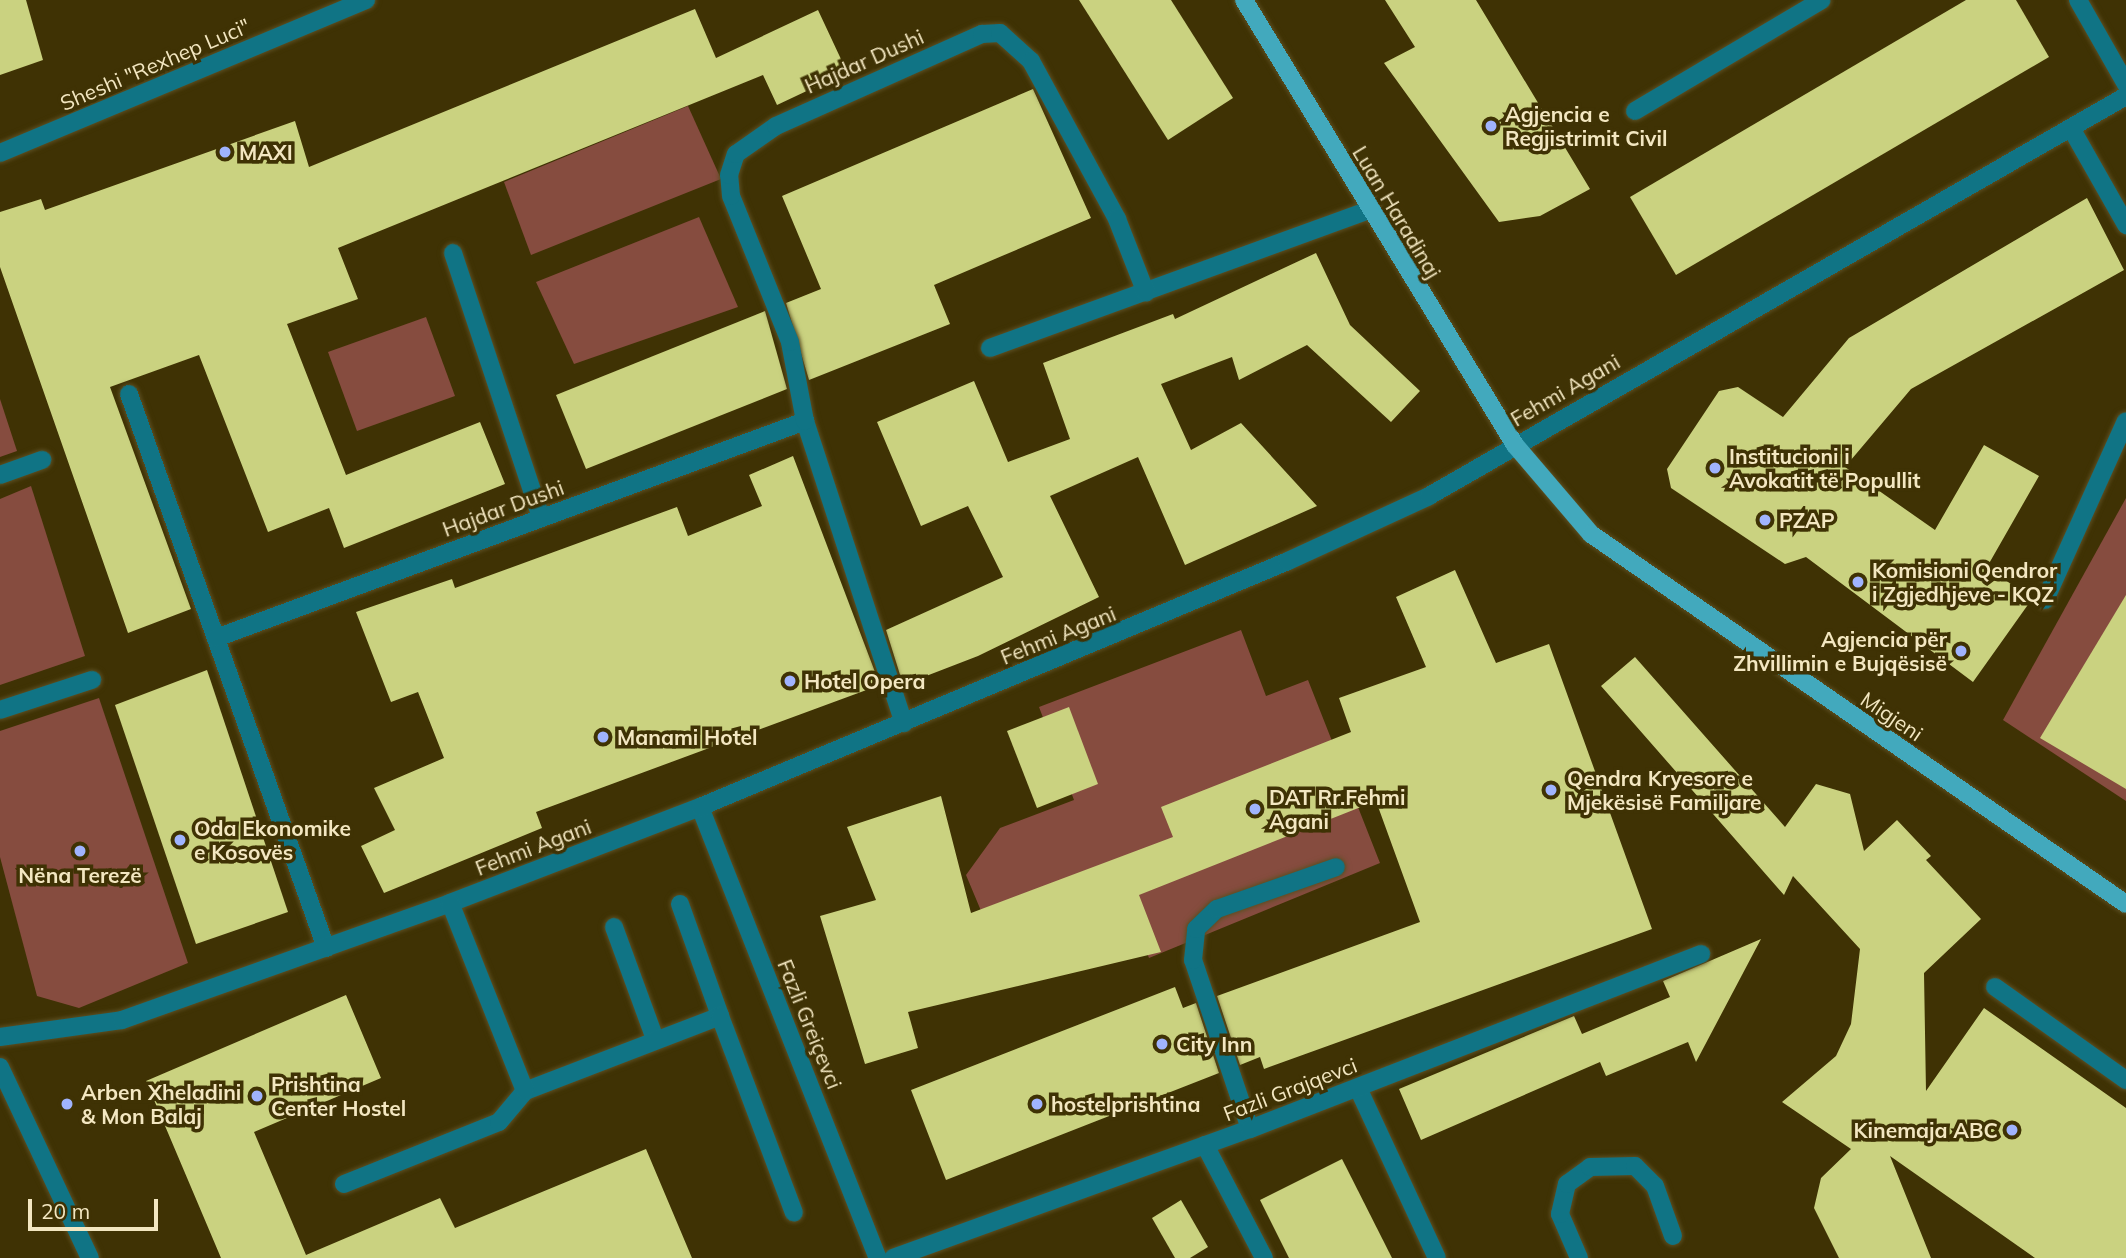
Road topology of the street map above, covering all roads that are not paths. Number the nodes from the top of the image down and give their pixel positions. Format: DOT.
graph roads {
  1 [pos="366,0"];
  2 [pos="1244,0"];
  3 [pos="1822,0"];
  4 [pos="2078,0"];
  5 [pos="2126,84"];
  6 [pos="2126,96"];
  7 [pos="1635,111"];
  8 [pos="2071,128"];
  9 [pos="0,153"];
  10 [pos="1369,210"];
  11 [pos="2126,225"];
  12 [pos="453,253"];
  13 [pos="1146,293"];
  14 [pos="990,348"];
  15 [pos="129,394"];
  16 [pos="805,421"];
  17 [pos="2126,421"];
  18 [pos="1515,445"];
  19 [pos="43,460"];
  20 [pos="0,475"];
  21 [pos="541,518"];
  22 [pos="2045,600"];
  23 [pos="216,638"];
  24 [pos="92,680"];
  25 [pos="0,710"];
  26 [pos="904,723"];
  27 [pos="700,807"];
  28 [pos="1336,867"];
  29 [pos="450,903"];
  30 [pos="680,904"];
  31 [pos="2126,904"];
  32 [pos="614,928"];
  33 [pos="326,948"];
  34 [pos="1701,954"];
  35 [pos="1995,987"];
  36 [pos="720,1016"];
  37 [pos="0,1037"];
  38 [pos="655,1039"];
  39 [pos="0,1067"];
  40 [pos="2126,1080"];
  41 [pos="1358,1088"];
  42 [pos="525,1091"];
  43 [pos="1250,1129"];
  44 [pos="1205,1145"];
  45 [pos="344,1184"];
  46 [pos="794,1213"];
  47 [pos="1673,1236"];
  48 [pos="90,1258"];
  49 [pos="878,1258"];
  50 [pos="893,1258"];
  51 [pos="1264,1258"];
  52 [pos="1437,1258"];
  53 [pos="1579,1258"];
  1 -- 9 [label="street, Sheshi \"Rexhep Luci\""];
  2 -- 10 [label="main road, Luan Haradinaj"];
  3 -- 7 [label="street"];
  4 -- 5 [label="street"];
  6 -- 8 [label="street, Fehmi Agani"];
  8 -- 11 [label="street"];
  8 -- 18 [label="street, Fehmi Agani"];
  10 -- 13 [label="street"];
  10 -- 18 [label="main road, Luan Haradinaj"];
  12 -- 21 [label="street"];
  13 -- 14 [label="street"];
  13 -- 16 [label="street, Hajdar Dushi"];
  15 -- 23 [label="street"];
  16 -- 21 [label="street, Hajdar Dushi"];
  16 -- 26 [label="street, Hajdar Dushi"];
  17 -- 22 [label="street"];
  18 -- 26 [label="street, Fehmi Agani"];
  18 -- 31 [label="main road, Migjeni"];
  19 -- 20 [label="street"];
  21 -- 23 [label="street, Hajdar Dushi"];
  23 -- 33 [label="street"];
  24 -- 25 [label="street"];
  26 -- 27 [label="street, Fehmi Agani"];
  27 -- 29 [label="street, Fehmi Agani"];
  27 -- 49 [label="street, Fazli Greiçevci"];
  28 -- 43 [label="street"];
  29 -- 33 [label="street, Fehmi Agani"];
  29 -- 42 [label="street"];
  30 -- 36 [label="street"];
  32 -- 38 [label="street"];
  33 -- 37 [label="street, Fehmi Agani"];
  34 -- 41 [label="street, Fazli Grajqevci"];
  35 -- 40 [label="street"];
  36 -- 38 [label="street"];
  36 -- 46 [label="street"];
  38 -- 42 [label="street"];
  39 -- 48 [label="street"];
  41 -- 43 [label="street, Fazli Grajqevci"];
  41 -- 52 [label="street"];
  42 -- 45 [label="street"];
  43 -- 44 [label="street, Fazli Grajqevci"];
  44 -- 50 [label="street, Fazli Grajqevci"];
  44 -- 51 [label="street"];
  47 -- 53 [label="street"];
}
